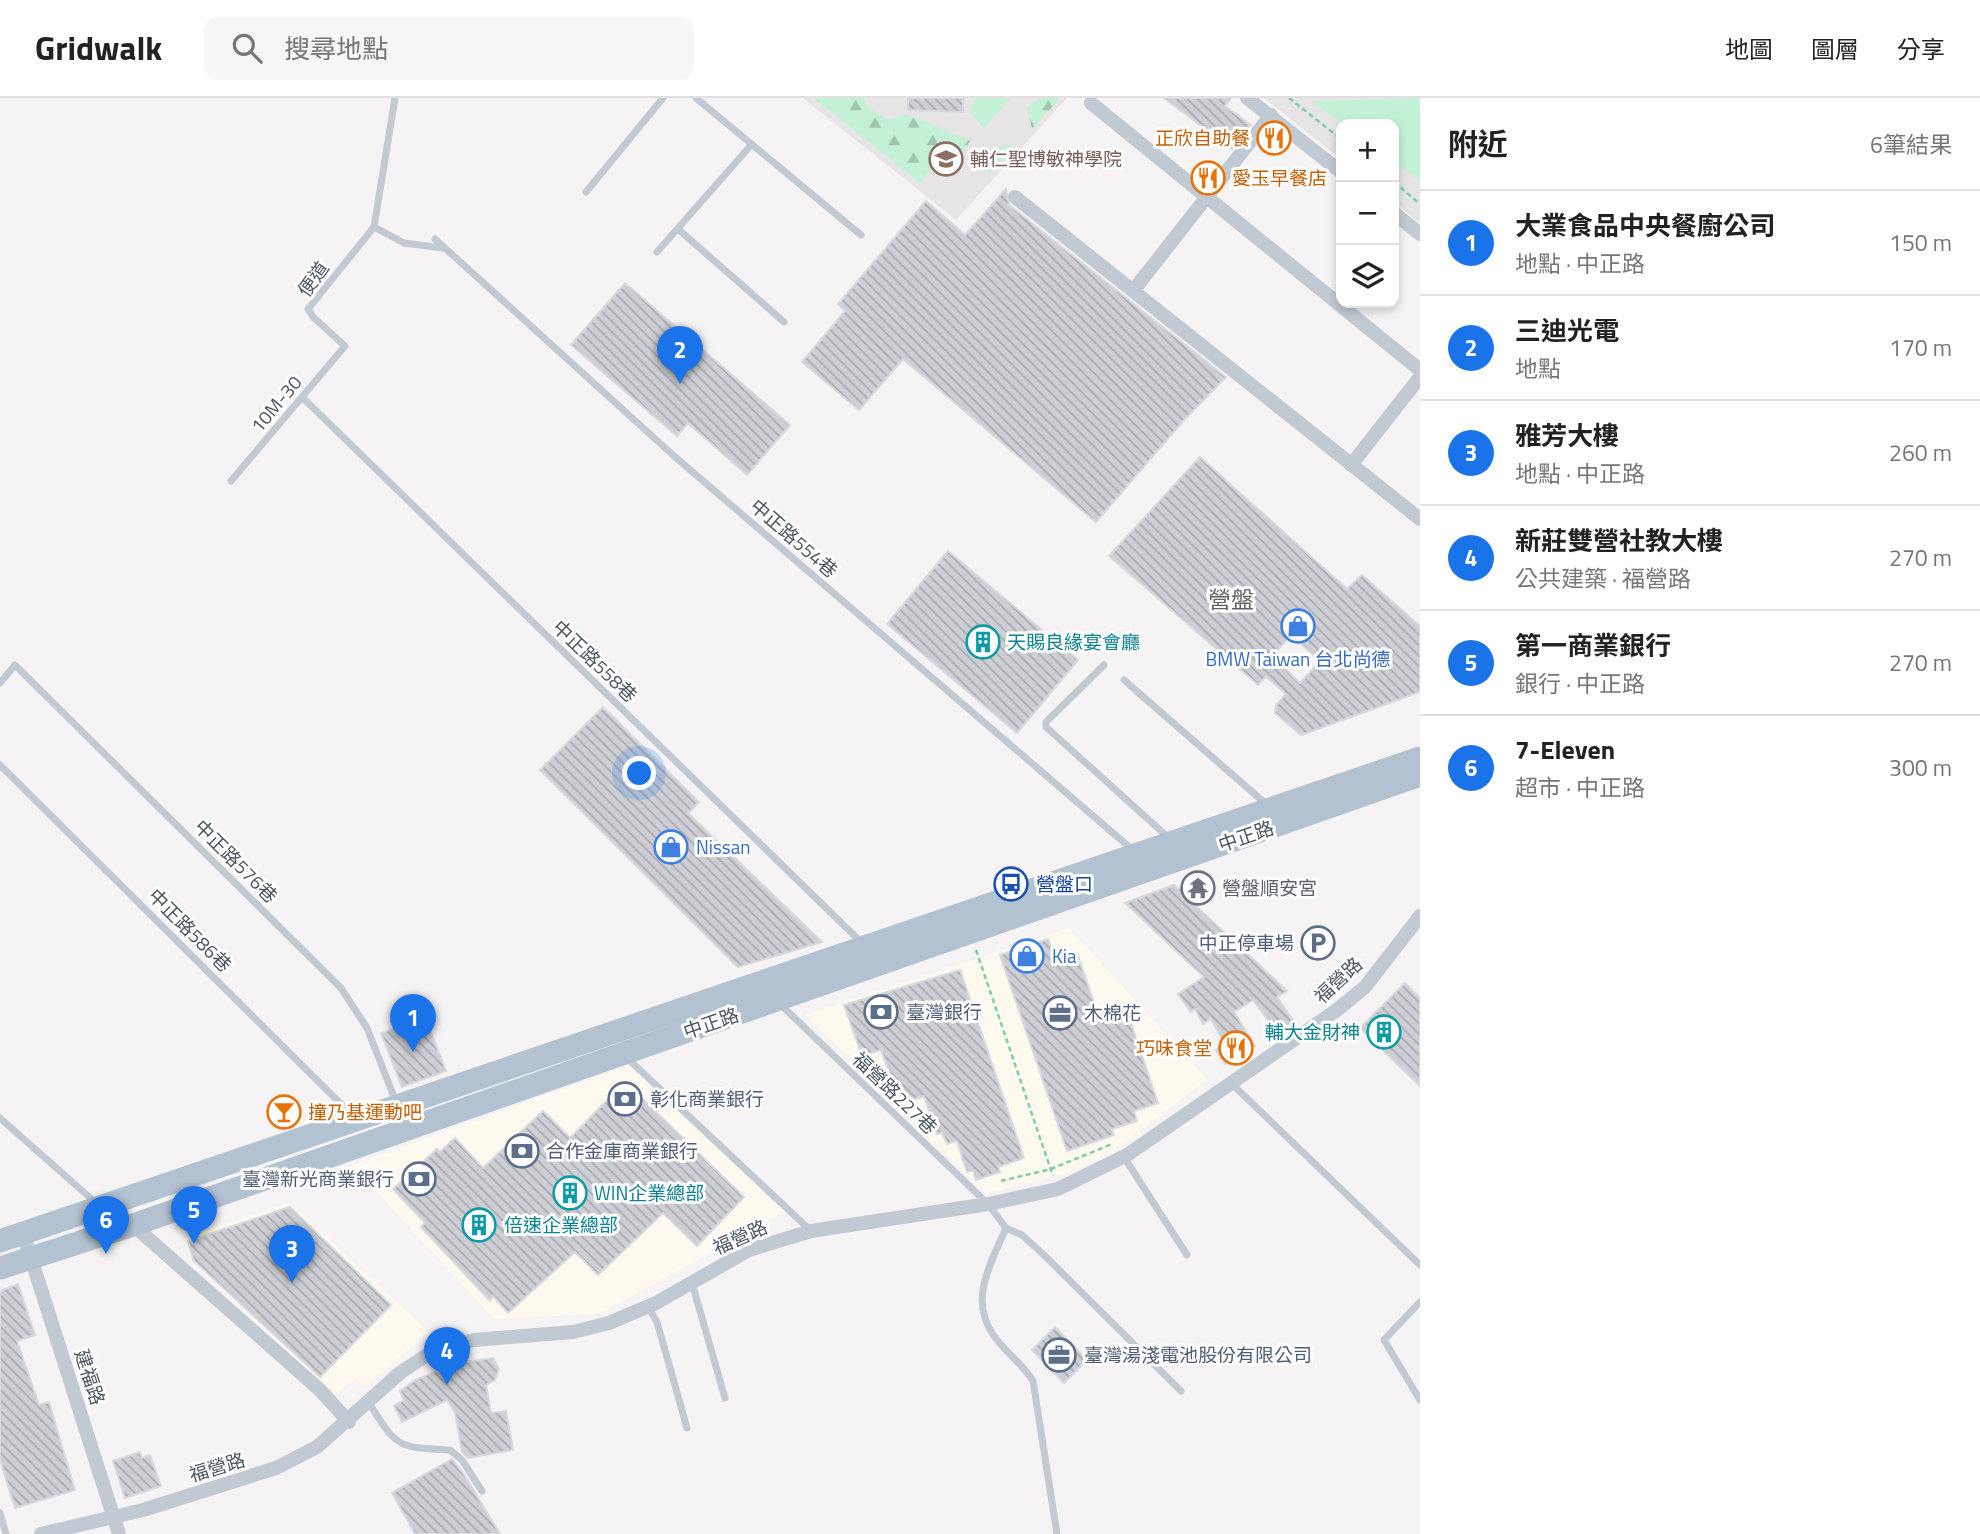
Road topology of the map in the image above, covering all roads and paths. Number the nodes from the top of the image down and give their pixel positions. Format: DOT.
graph roads {
  1 [pos="395,98"];
  2 [pos="663,98"];
  3 [pos="696,98"];
  4 [pos="1247,98"];
  5 [pos="1289,98"];
  6 [pos="1091,103"];
  7 [pos="1271,116"];
  8 [pos="1336,135"];
  9 [pos="752,144"];
  10 [pos="1336,168"];
  11 [pos="1399,186"];
  12 [pos="586,192"];
  13 [pos="1015,197"];
  14 [pos="1207,197"];
  15 [pos="1420,204"];
  16 [pos="1399,218"];
  17 [pos="374,227"];
  18 [pos="678,229"];
  19 [pos="1420,234"];
  20 [pos="861,235"];
  21 [pos="657,252"];
  22 [pos="1133,291"];
  23 [pos="784,322"];
  24 [pos="345,346"];
  25 [pos="1420,370"];
  26 [pos="1420,377"];
  27 [pos="302,397"];
  28 [pos="1351,465"];
  29 [pos="231,481"];
  30 [pos="1420,520"];
  31 [pos="1104,665"];
  32 [pos="1124,680"];
  33 [pos="0,683"];
  34 [pos="1420,758"];
  35 [pos="0,765"];
  36 [pos="1420,775"];
  37 [pos="1272,809"];
  38 [pos="1173,842"];
  39 [pos="1137,854"];
  40 [pos="1420,916"];
  41 [pos="1415,932"];
  42 [pos="865,946"];
  43 [pos="976,950"];
  44 [pos="759,983"];
  45 [pos="776,1000"];
  46 [pos="623,1054"];
  47 [pos="1230,1083"];
  48 [pos="397,1106"];
  49 [pos="0,1118"];
  50 [pos="355,1120"];
  51 [pos="1112,1144"];
  52 [pos="1124,1156"];
  53 [pos="1051,1169"];
  54 [pos="1001,1181"];
  55 [pos="1058,1189"];
  56 [pos="988,1204"];
  57 [pos="106,1210"];
  58 [pos="127,1222"];
  59 [pos="1006,1228"];
  60 [pos="811,1231"];
  61 [pos="23,1233"];
  62 [pos="0,1241"];
  63 [pos="1187,1255"];
  64 [pos="31,1258"];
  65 [pos="1420,1265"];
  66 [pos="0,1268"];
  67 [pos="692,1282"];
  68 [pos="1420,1302"];
  69 [pos="648,1306"];
  70 [pos="1181,1391"];
  71 [pos="725,1398"];
  72 [pos="1420,1400"];
  73 [pos="369,1403"];
  74 [pos="349,1422"];
  75 [pos="687,1428"];
  76 [pos="482,1491"];
  77 [pos="0,1513"];
  78 [pos="116,1516"];
  79 [pos="6,1534"];
  80 [pos="41,1534"];
  81 [pos="120,1534"];
  82 [pos="1057,1534"];
  1 -- 17 [label="lane, 便道"];
  2 -- 12 [label="lane"];
  3 -- 9 [label="lane"];
  4 -- 7 [label="street"];
  5 -- 8 [label="path"];
  6 -- 14 [label="street"];
  7 -- 10 [label="street"];
  7 -- 14 [label="street"];
  9 -- 18 [label="lane"];
  9 -- 20 [label="lane"];
  11 -- 15 [label="path"];
  13 -- 22 [label="street"];
  14 -- 22 [label="street"];
  14 -- 25 [label="street"];
  16 -- 19 [label="street"];
  17 -- 24 [label="lane, 便道"];
  17 -- 39 [label="lane, 中正路554巷"];
  18 -- 21 [label="lane"];
  18 -- 23 [label="lane"];
  22 -- 28 [label="street"];
  24 -- 27 [label="lane, 10M-30"];
  26 -- 28 [label="street"];
  27 -- 29 [label="lane, 10M-30"];
  27 -- 42 [label="lane, 中正路558巷"];
  28 -- 30 [label="street"];
  31 -- 38 [label="lane"];
  32 -- 37 [label="lane"];
  33 -- 48 [label="lane, 中正路576巷"];
  34 -- 37 [label="main road, 中正路"];
  35 -- 50 [label="lane, 中正路586巷"];
  36 -- 45 [label="main road, 中正路"];
  37 -- 38 [label="main road, 中正路"];
  38 -- 39 [label="main road, 中正路"];
  39 -- 42 [label="main road, 中正路"];
  40 -- 41 [label="street, 福營路"];
  41 -- 47 [label="street, 福營路"];
  42 -- 44 [label="main road, 中正路"];
  43 -- 53 [label="path"];
  44 -- 45 [label="lane, 福營路227巷"];
  44 -- 48 [label="main road, 中正路"];
  45 -- 46 [label="main road, 中正路"];
  45 -- 56 [label="lane, 福營路227巷"];
  46 -- 58 [label="main road, 中正路"];
  46 -- 60 [label="lane"];
  47 -- 52 [label="street, 福營路"];
  47 -- 65 [label="lane"];
  48 -- 50 [label="main road, 中正路"];
  49 -- 57 [label="lane"];
  50 -- 57 [label="main road, 中正路"];
  51 -- 53 [label="path"];
  52 -- 55 [label="street, 福營路"];
  52 -- 63 [label="lane"];
  53 -- 54 [label="path"];
  53 -- 55 [label="path"];
  55 -- 56 [label="street, 福營路"];
  56 -- 59 [label="lane, 福營路227巷"];
  56 -- 60 [label="street, 福營路"];
  57 -- 61 [label="main road, 中正路"];
  58 -- 64 [label="main road, 中正路"];
  58 -- 74 [label="street"];
  59 -- 70 [label="lane, 福營路227巷"];
  59 -- 82 [label="lane"];
  60 -- 67 [label="street, 福營路"];
  61 -- 62 [label="main road, 中正路"];
  61 -- 64 [label="street, 建福路"];
  64 -- 66 [label="main road, 中正路"];
  64 -- 78 [label="street, 建福路"];
  67 -- 69 [label="street, 福營路"];
  67 -- 71 [label="lane"];
  68 -- 72 [label="lane"];
  69 -- 73 [label="street, 福營路"];
  69 -- 75 [label="lane"];
  73 -- 74 [label="street, 福營路"];
  73 -- 76 [label="lane"];
  74 -- 78 [label="street, 福營路"];
  77 -- 79 [label="lane"];
  78 -- 80 [label="street, 福營路"];
  78 -- 81 [label="street, 建福路"];
}
